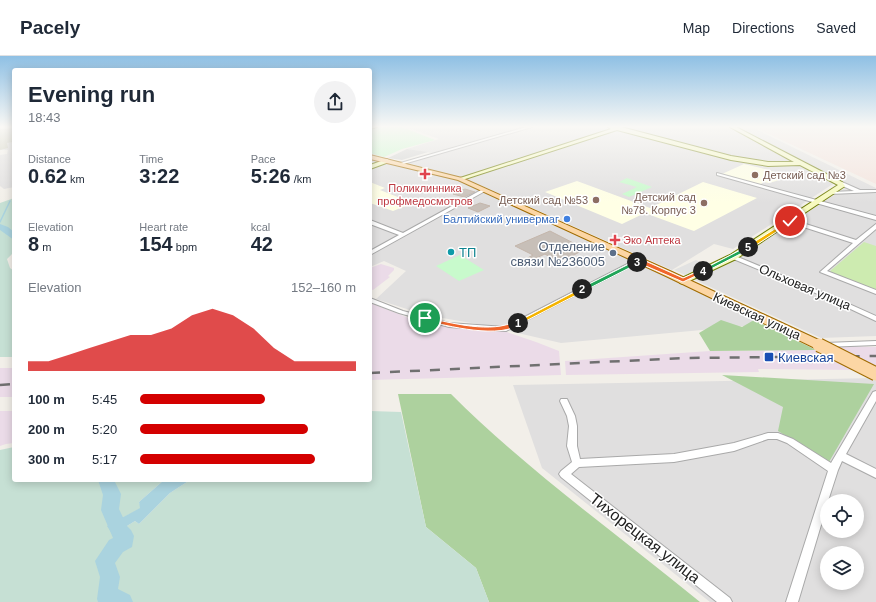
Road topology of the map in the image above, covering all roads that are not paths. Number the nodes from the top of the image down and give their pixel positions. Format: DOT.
graph roads {
  1 [pos="440,152"];
  2 [pos="543,152"];
  3 [pos="709,152"];
  4 [pos="782,152"];
  5 [pos="372,157"];
  6 [pos="387,161"];
  7 [pos="803,163"];
  8 [pos="399,164"];
  9 [pos="372,166"];
  10 [pos="718,174"];
  11 [pos="460,179"];
  12 [pos="840,183"];
  13 [pos="485,190"];
  14 [pos="876,191"];
  15 [pos="860,192"];
  16 [pos="832,193"];
  17 [pos="817,202"];
  18 [pos="876,218"];
  19 [pos="790,221"];
  20 [pos="372,223"];
  21 [pos="876,226"];
  22 [pos="403,235"];
  23 [pos="856,242"];
  24 [pos="372,252"];
  25 [pos="733,257"];
  26 [pos="639,260"];
  27 [pos="683,281"];
  28 [pos="876,292"];
  29 [pos="372,301"];
  30 [pos="876,319"];
  31 [pos="876,343"];
  32 [pos="819,345"];
  33 [pos="876,374"];
  34 [pos="876,394"];
  35 [pos="564,401"];
  36 [pos="841,456"];
  37 [pos="577,463"];
  38 [pos="833,469"];
  39 [pos="876,474"];
  40 [pos="726,602"];
  41 [pos="792,602"];
  1 -- 8 [label="street"];
  2 -- 11 [label="street"];
  3 -- 7 [label="street"];
  4 -- 7 [label="street"];
  5 -- 6 [label="main road, Киевская улица"];
  6 -- 8 [label="main road, Киевская улица"];
  6 -- 9 [label="street"];
  7 -- 12 [label="street"];
  8 -- 11 [label="main road, Киевская улица"];
  10 -- 17 [label="street"];
  11 -- 13 [label="main road, Киевская улица"];
  12 -- 15 [label="street"];
  12 -- 16 [label="street"];
  13 -- 22 [label="street"];
  13 -- 26 [label="main road, Киевская улица"];
  14 -- 15 [label="street"];
  15 -- 16 [label="street"];
  16 -- 17 [label="street"];
  17 -- 18 [label="street"];
  17 -- 19 [label="street"];
  19 -- 23 [label="street"];
  19 -- 25 [label="street"];
  20 -- 22 [label="street"];
  21 -- 23 [label="street"];
  22 -- 24 [label="street"];
  23 -- 28 [label="street"];
  25 -- 27 [label="street"];
  25 -- 30 [label="street, Ольховая улица"];
  26 -- 27 [label="main road, Киевская улица"];
  26 -- 29 [label="street"];
  27 -- 32 [label="main road, Киевская улица"];
  31 -- 32 [label="street"];
  32 -- 33 [label="main road, Киевская улица, bridge"];
  34 -- 36 [label="street"];
  35 -- 37 [label="street"];
  36 -- 38 [label="street"];
  36 -- 39 [label="street"];
  37 -- 38 [label="street"];
  37 -- 40 [label="street, Тихорецкая улица"];
  38 -- 41 [label="street"];
}
